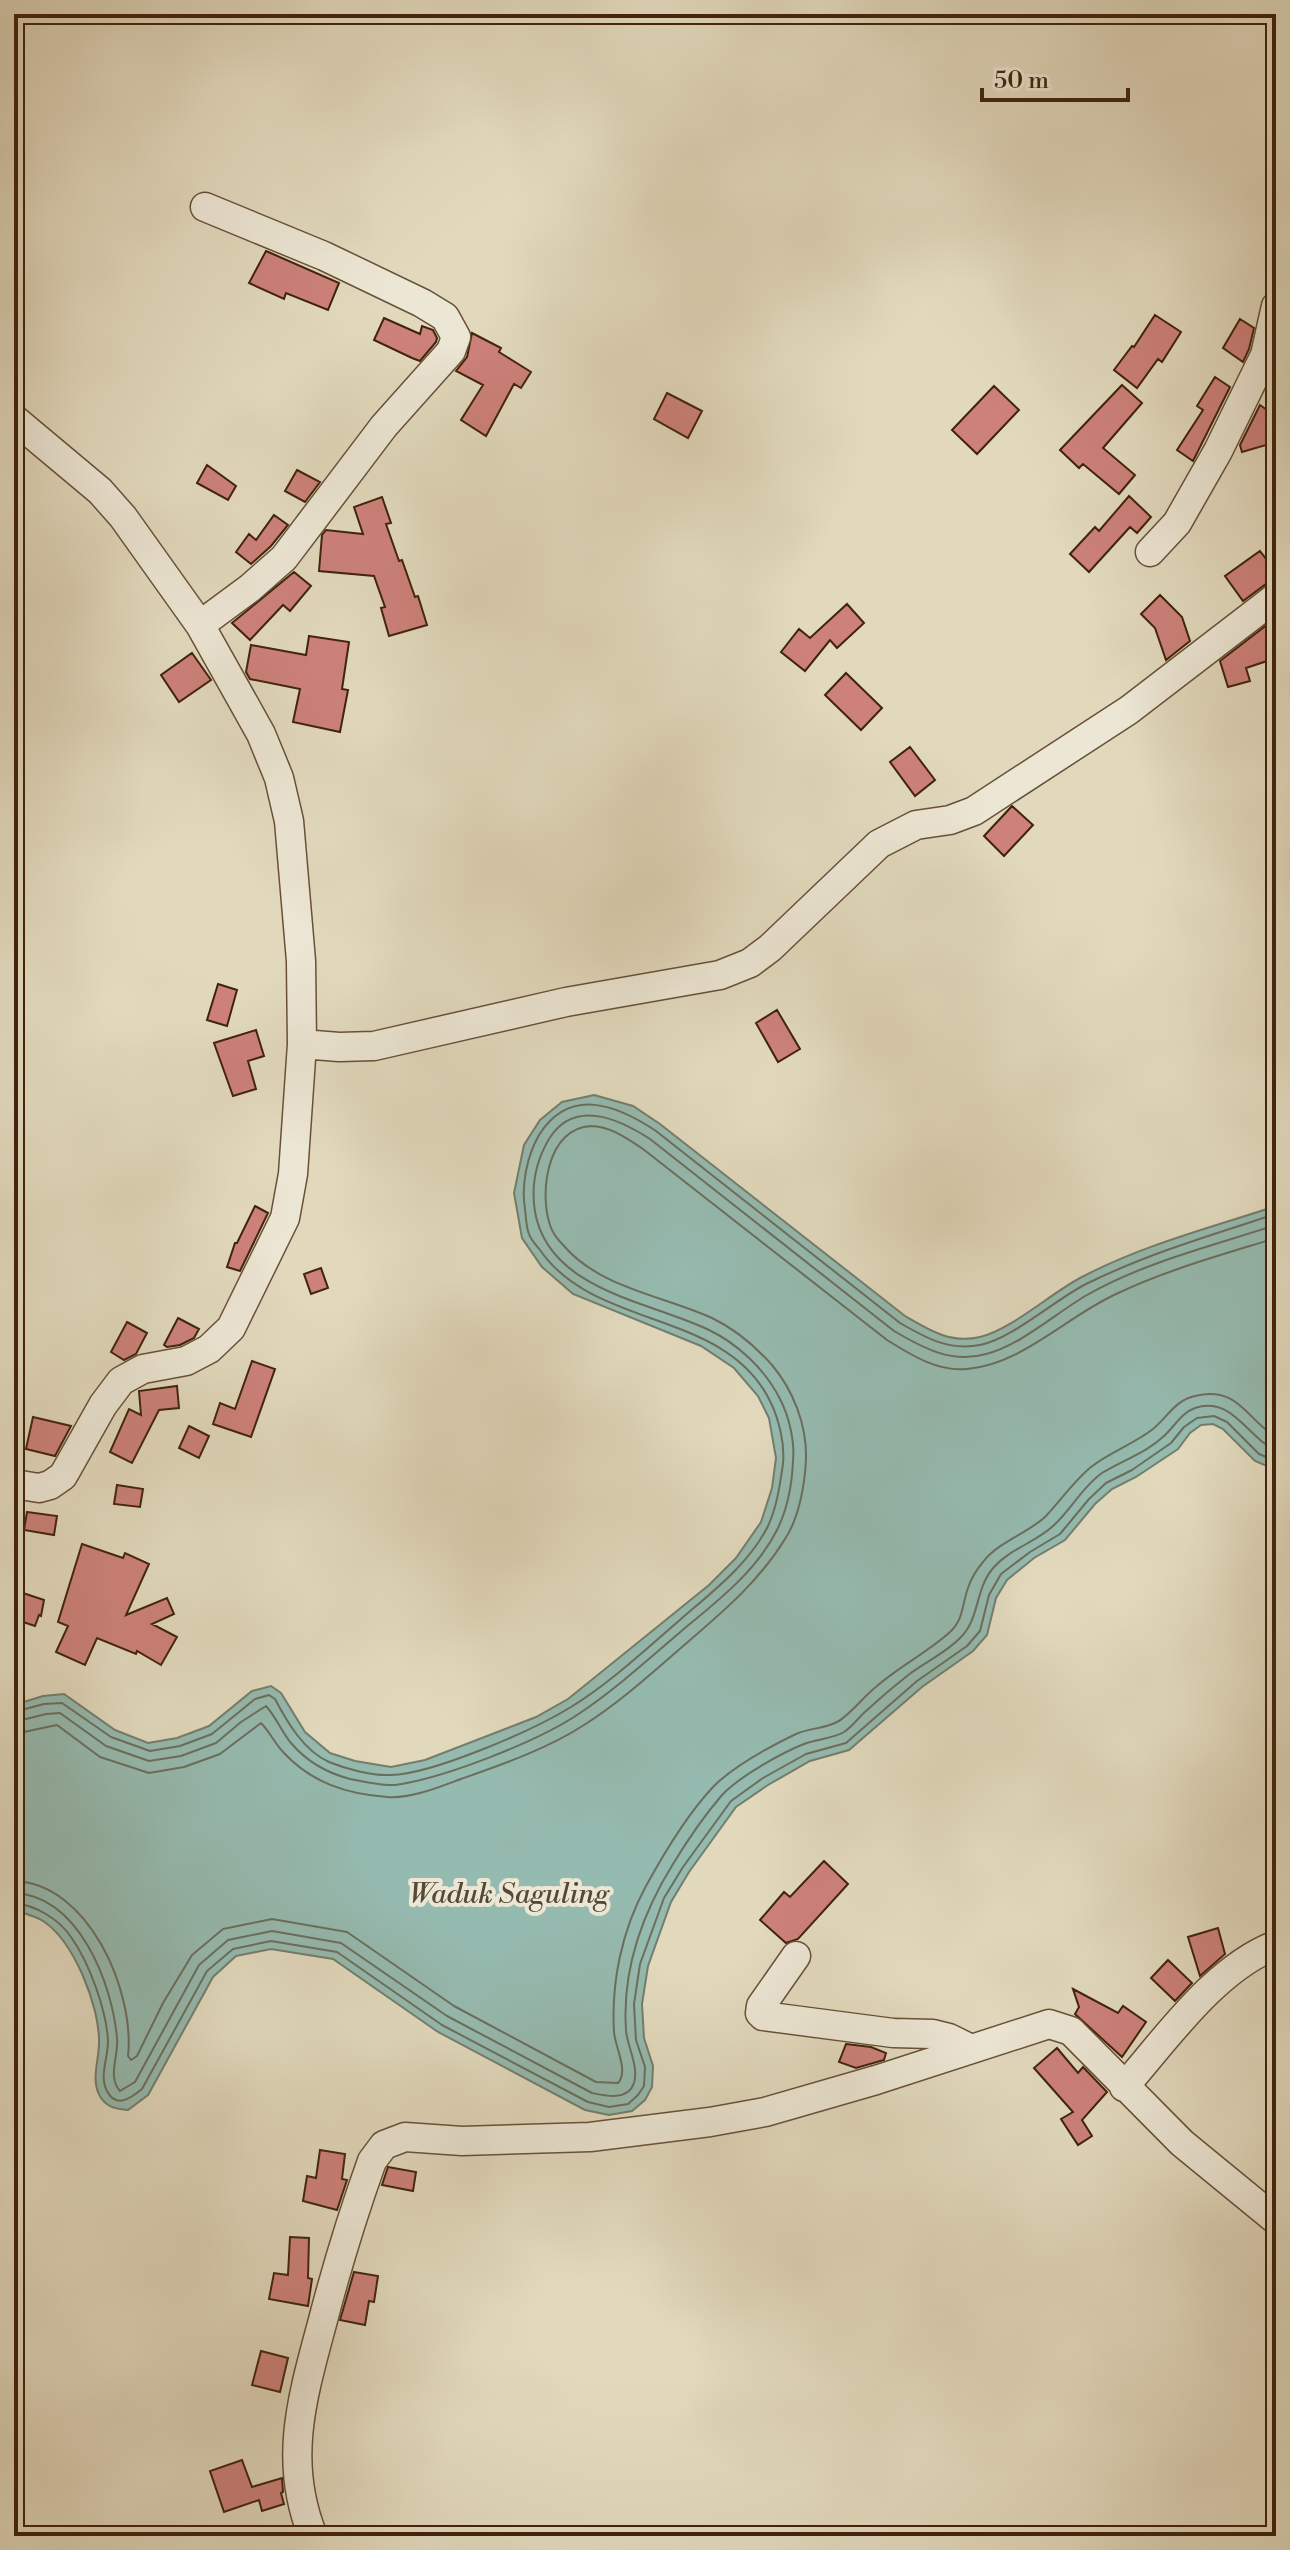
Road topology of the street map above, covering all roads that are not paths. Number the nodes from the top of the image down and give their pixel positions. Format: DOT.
graph roads {
  1 [pos="205,207"];
  2 [pos="1276,306"];
  3 [pos="14,419"];
  4 [pos="1150,552"];
  5 [pos="1276,597"];
  6 [pos="200,625"];
  7 [pos="302,1044"];
  8 [pos="14,1484"];
  9 [pos="1276,1945"];
  10 [pos="796,1956"];
  11 [pos="971,2049"];
  12 [pos="1124,2087"];
  13 [pos="1276,2220"];
  14 [pos="313,2536"];
  1 -- 6 [label="street"];
  2 -- 4 [label="street"];
  3 -- 6 [label="street"];
  5 -- 7 [label="street"];
  6 -- 7 [label="street"];
  7 -- 8 [label="street"];
  9 -- 12 [label="street"];
  10 -- 11 [label="street"];
  11 -- 12 [label="street"];
  11 -- 14 [label="street"];
  12 -- 13 [label="street"];
}
